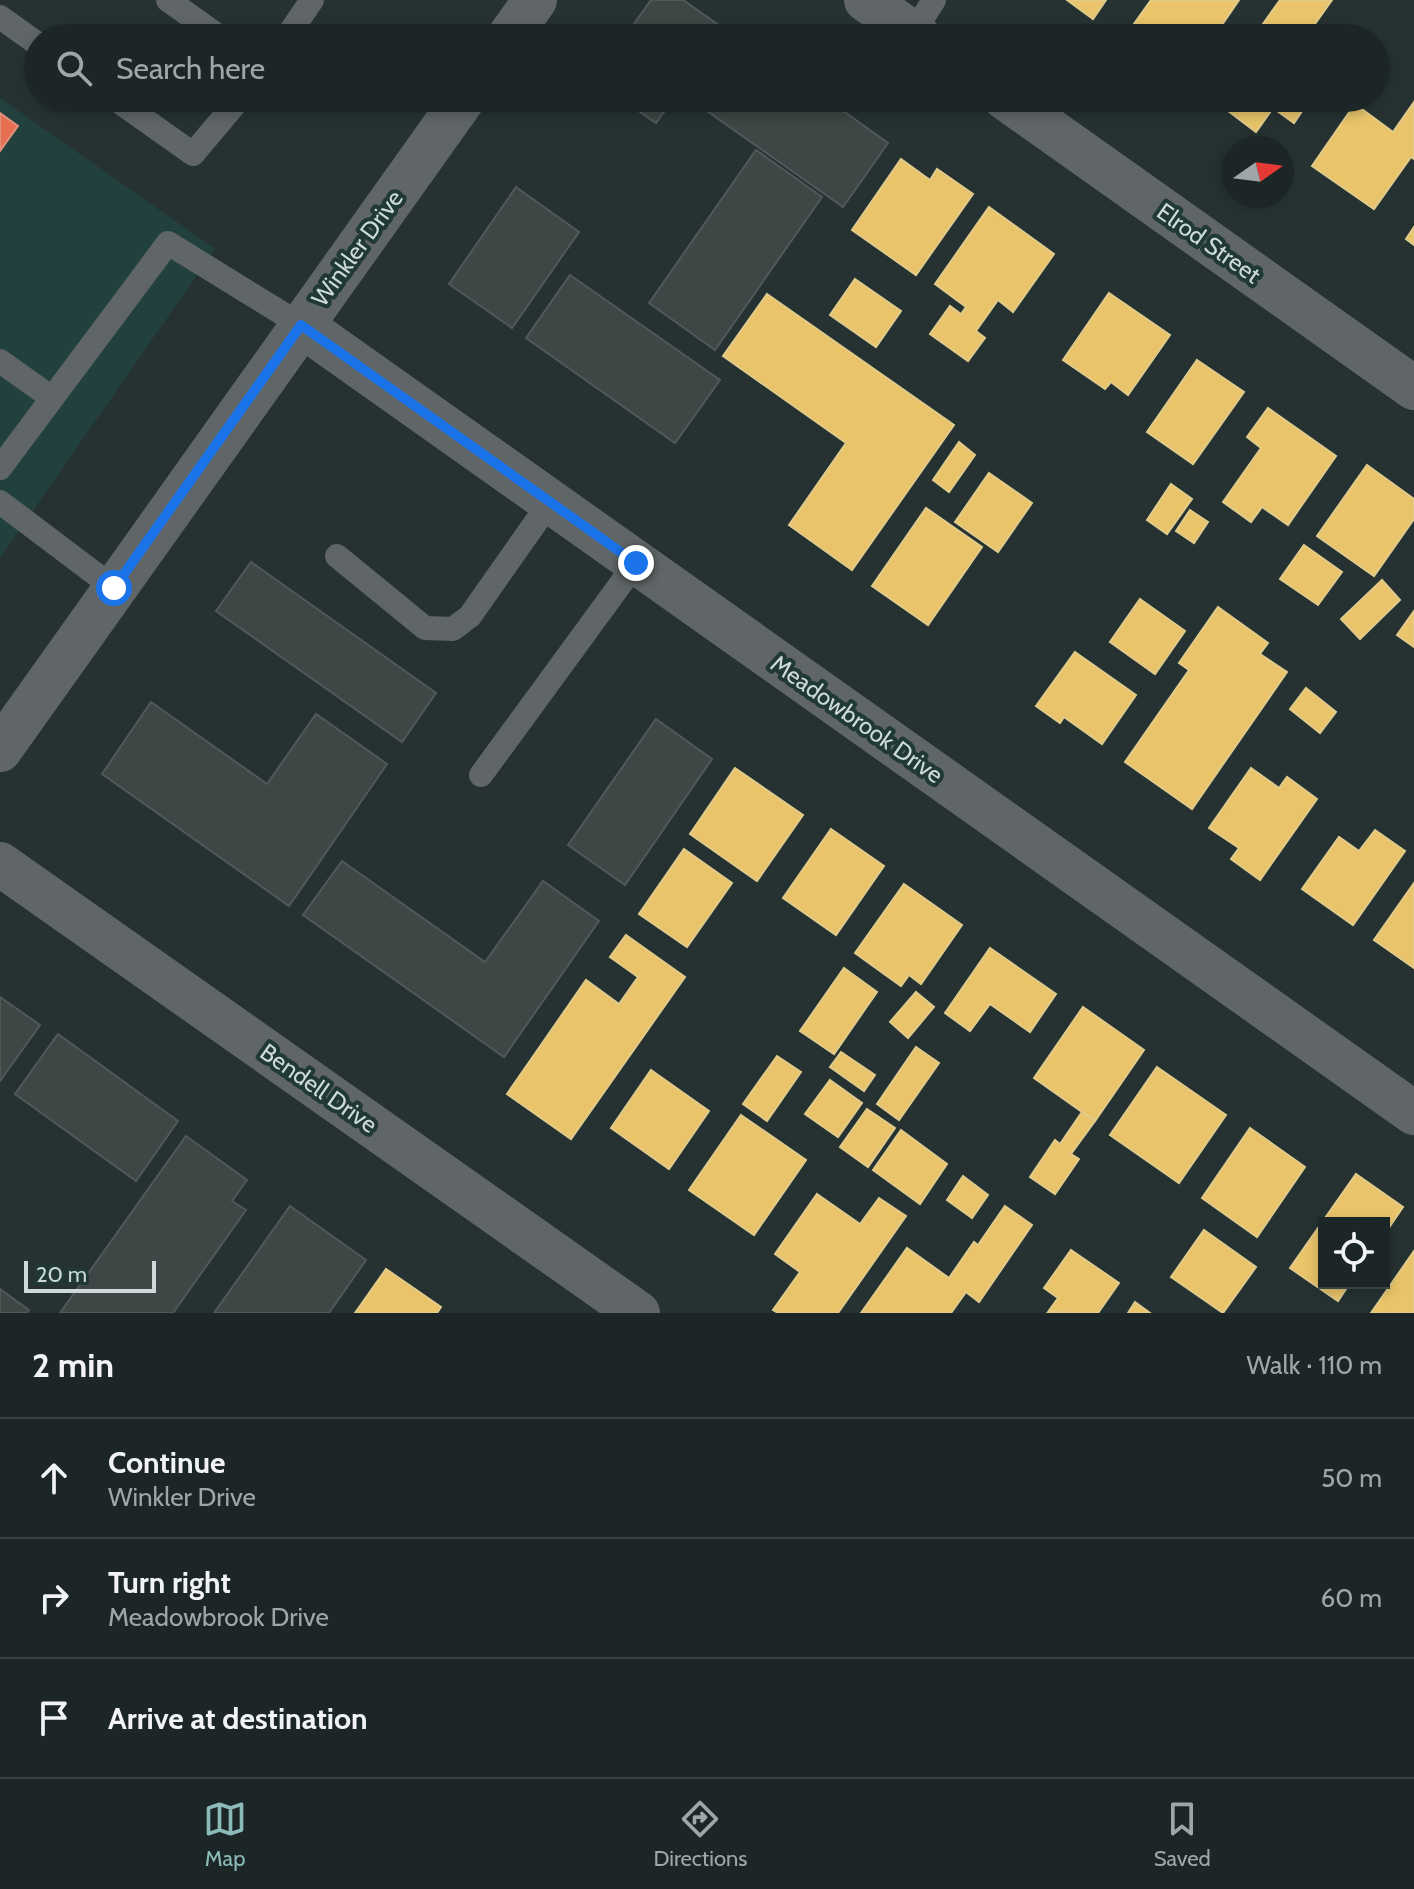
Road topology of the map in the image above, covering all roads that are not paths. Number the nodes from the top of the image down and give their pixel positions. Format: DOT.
graph roads {
  1 [pos="168,0"];
  2 [pos="312,0"];
  3 [pos="535,0"];
  4 [pos="866,0"];
  5 [pos="0,17"];
  6 [pos="201,24"];
  7 [pos="296,24"];
  8 [pos="518,24"];
  9 [pos="922,24"];
  10 [pos="24,34"];
  11 [pos="134,112"];
  12 [pos="228,112"];
  13 [pos="454,112"];
  14 [pos="1025,112"];
  15 [pos="301,325"];
  16 [pos="0,361"];
  17 [pos="1414,388"];
  18 [pos="52,398"];
  19 [pos="0,468"];
  20 [pos="0,502"];
  21 [pos="550,502"];
  22 [pos="337,556"];
  23 [pos="636,563"];
  24 [pos="114,588"];
  25 [pos="0,750"];
  26 [pos="481,775"];
  27 [pos="0,864"];
  28 [pos="1414,1113"];
  29 [pos="638,1313"];
  1 -- 6 [label="lane"];
  2 -- 7 [label="lane"];
  3 -- 8 [label="street"];
  4 -- 9 [label="street"];
  5 -- 10 [label="lane"];
  11 -- 12 [label="lane"];
  13 -- 15 [label="street, Winkler Drive"];
  14 -- 17 [label="street, Elrod Street"];
  15 -- 18 [label="lane"];
  15 -- 21 [label="street, Meadowbrook Drive"];
  15 -- 24 [label="street, Winkler Drive"];
  16 -- 18 [label="lane"];
  18 -- 19 [label="lane"];
  20 -- 24 [label="lane"];
  21 -- 22 [label="lane"];
  21 -- 23 [label="street, Meadowbrook Drive"];
  23 -- 26 [label="lane"];
  23 -- 28 [label="street, Meadowbrook Drive"];
  24 -- 25 [label="street, Winkler Drive"];
  27 -- 29 [label="street, Bendell Drive"];
}
